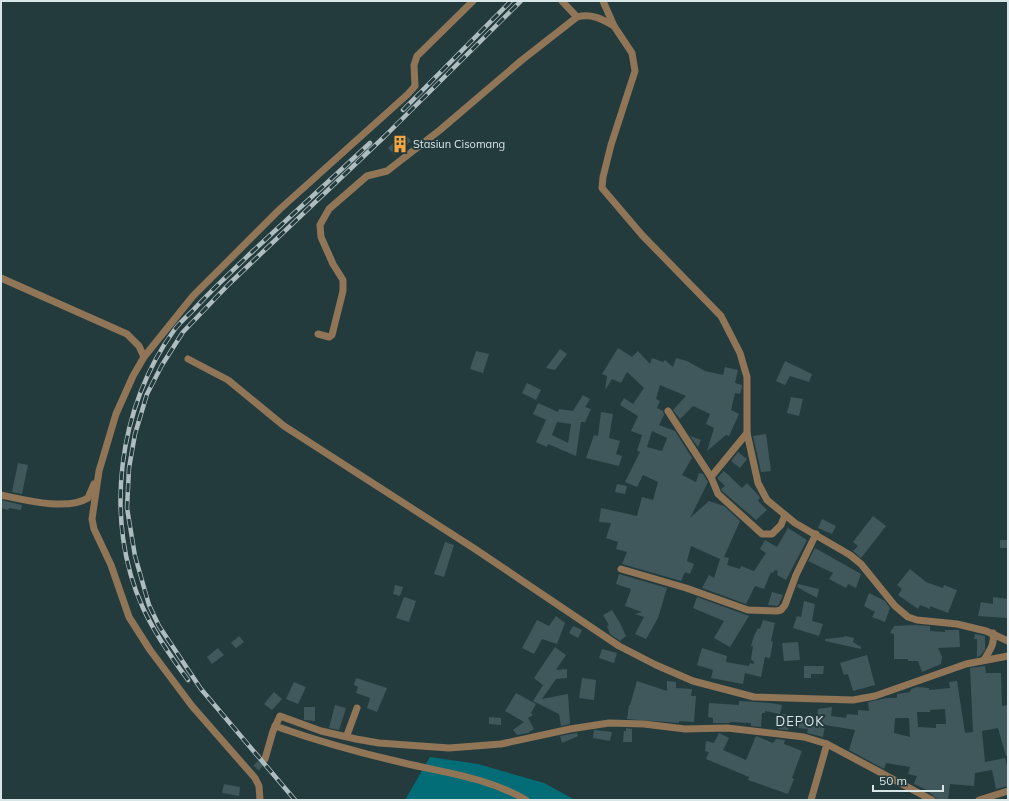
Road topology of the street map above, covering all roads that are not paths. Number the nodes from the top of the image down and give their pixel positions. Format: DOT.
graph roads {
  1 [pos="473,1"];
  2 [pos="562,1"];
  3 [pos="603,1"];
  4 [pos="577,17"];
  5 [pos="614,26"];
  6 [pos="1,278"];
  7 [pos="318,334"];
  8 [pos="144,357"];
  9 [pos="188,359"];
  10 [pos="668,410"];
  11 [pos="747,433"];
  12 [pos="99,470"];
  13 [pos="711,477"];
  14 [pos="1,495"];
  15 [pos="785,515"];
  16 [pos="816,534"];
  17 [pos="621,569"];
  18 [pos="993,633"];
  19 [pos="1008,640"];
  20 [pos="1008,656"];
  21 [pos="984,660"];
  22 [pos="357,708"];
  23 [pos="275,726"];
  24 [pos="346,735"];
  25 [pos="827,744"];
  26 [pos="265,759"];
  27 [pos="1008,791"];
  28 [pos="260,800"];
  29 [pos="526,800"];
  30 [pos="810,800"];
  31 [pos="932,800"];
  32 [pos="979,800"];
  1 -- 8 [label="street"];
  2 -- 4 [label="street"];
  3 -- 5 [label="street"];
  4 -- 5 [label="street"];
  4 -- 7 [label="street"];
  5 -- 11 [label="street"];
  6 -- 8 [label="street"];
  8 -- 12 [label="street"];
  9 -- 21 [label="street"];
  10 -- 13 [label="street"];
  11 -- 13 [label="street"];
  11 -- 15 [label="street"];
  12 -- 14 [label="street"];
  12 -- 28 [label="street"];
  13 -- 15 [label="street"];
  15 -- 16 [label="street"];
  16 -- 17 [label="street"];
  16 -- 18 [label="street"];
  18 -- 19 [label="street"];
  18 -- 21 [label="street"];
  20 -- 21 [label="street"];
  22 -- 24 [label="street"];
  23 -- 24 [label="street"];
  23 -- 26 [label="street"];
  23 -- 29 [label="street"];
  24 -- 25 [label="street"];
  25 -- 30 [label="street"];
  25 -- 31 [label="street"];
  27 -- 32 [label="street"];
}
